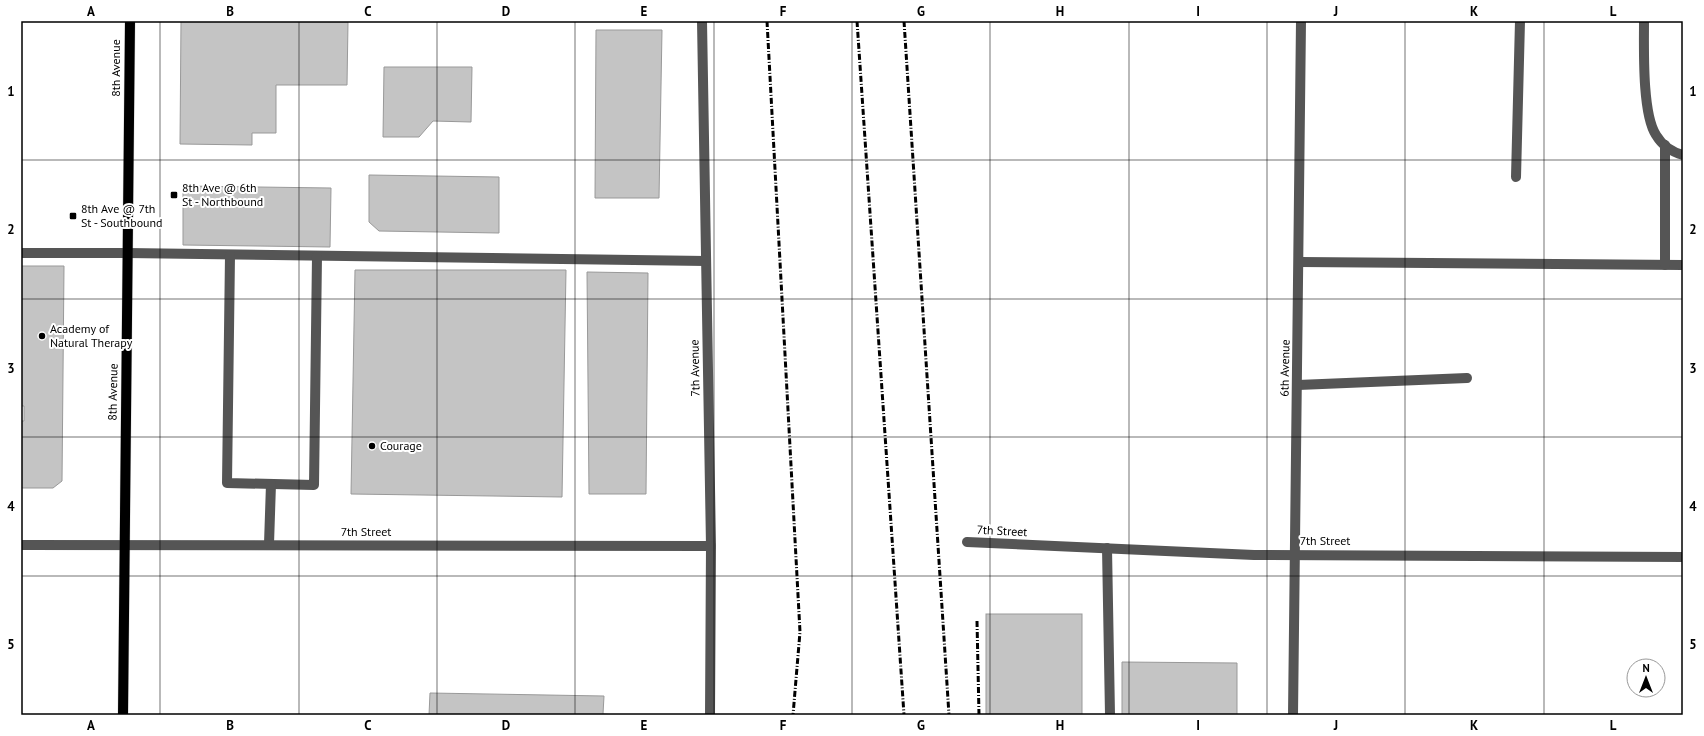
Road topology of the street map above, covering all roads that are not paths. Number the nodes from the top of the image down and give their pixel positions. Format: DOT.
graph roads {
  1 [pos="130,21"];
  2 [pos="702,21"];
  3 [pos="1301,21"];
  4 [pos="1520,21"];
  5 [pos="1644,21"];
  6 [pos="1665,145"];
  7 [pos="1683,155"];
  8 [pos="1516,177"];
  9 [pos="21,253"];
  10 [pos="128,253"];
  11 [pos="230,255"];
  12 [pos="317,256"];
  13 [pos="706,261"];
  14 [pos="1300,262"];
  15 [pos="1664,265"];
  16 [pos="1683,265"];
  17 [pos="1467,378"];
  18 [pos="1298,385"];
  19 [pos="271,484"];
  20 [pos="967,542"];
  21 [pos="21,544"];
  22 [pos="269,544"];
  23 [pos="124,545"];
  24 [pos="711,546"];
  25 [pos="1107,548"];
  26 [pos="1296,554"];
  27 [pos="1683,556"];
  28 [pos="123,715"];
  29 [pos="710,715"];
  30 [pos="1110,715"];
  31 [pos="1293,715"];
  1 -- 10 [label="main road, 8th Avenue"];
  2 -- 13 [label="street, 7th Avenue"];
  3 -- 14 [label="street, 6th Avenue"];
  4 -- 8 [label="street"];
  5 -- 6 [label="street"];
  6 -- 7 [label="street"];
  6 -- 15 [label="street"];
  9 -- 10 [label="street"];
  10 -- 11 [label="street"];
  10 -- 23 [label="main road, 8th Avenue"];
  11 -- 12 [label="street"];
  11 -- 19 [label="street"];
  12 -- 13 [label="street"];
  12 -- 19 [label="street"];
  13 -- 24 [label="street, 7th Avenue"];
  14 -- 15 [label="street"];
  14 -- 18 [label="street, 6th Avenue"];
  15 -- 16 [label="street"];
  17 -- 18 [label="street"];
  18 -- 26 [label="street, 6th Avenue"];
  19 -- 22 [label="street"];
  20 -- 25 [label="street, 7th Street"];
  21 -- 23 [label="street, 7th Street"];
  22 -- 23 [label="street, 7th Street"];
  22 -- 24 [label="street, 7th Street"];
  23 -- 28 [label="main road, 8th Avenue"];
  24 -- 29 [label="street, 7th Avenue"];
  25 -- 26 [label="street, 7th Street"];
  25 -- 30 [label="street"];
  26 -- 27 [label="street, 7th Street"];
  26 -- 31 [label="street, 6th Avenue"];
}
